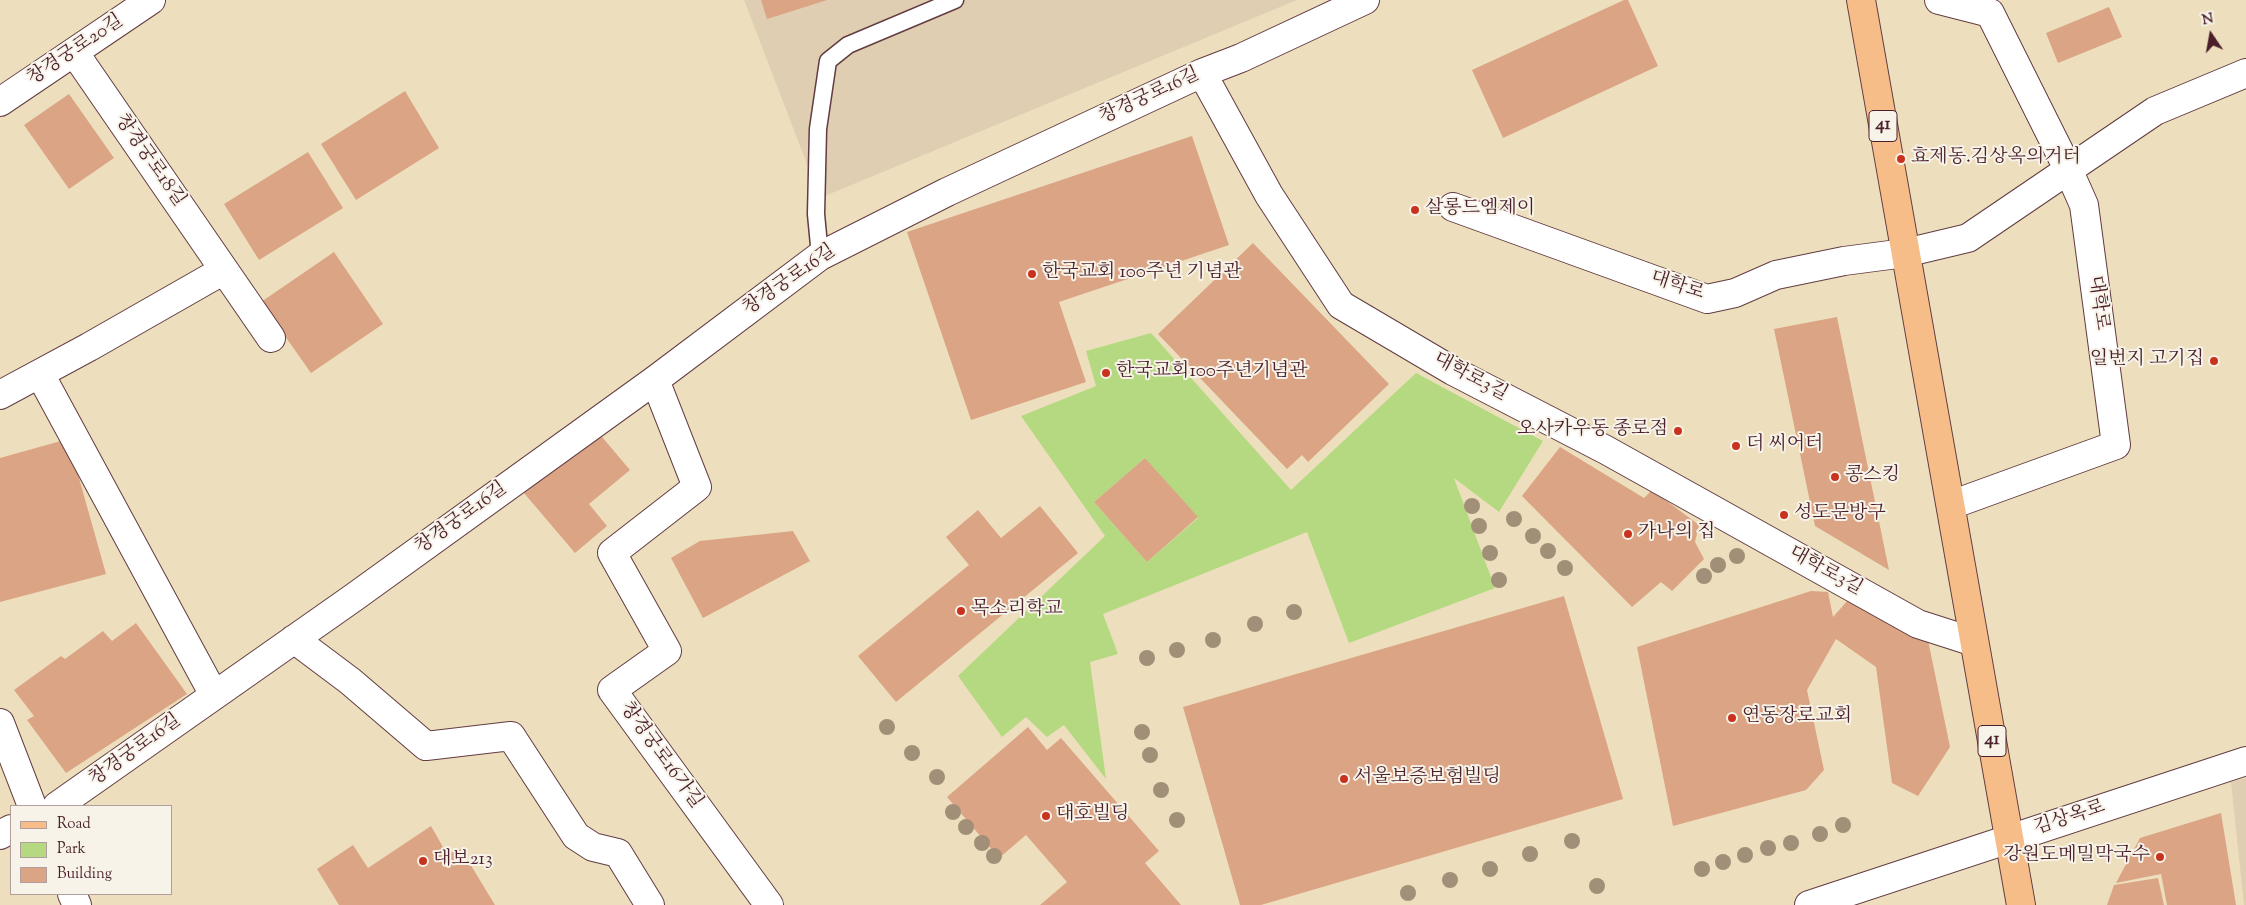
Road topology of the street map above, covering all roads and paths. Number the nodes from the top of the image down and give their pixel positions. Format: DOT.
graph roads {
  1 [pos="151,0"];
  2 [pos="955,0"];
  3 [pos="1365,0"];
  4 [pos="1861,0"];
  5 [pos="1939,0"];
  6 [pos="74,52"];
  7 [pos="1202,72"];
  8 [pos="2246,73"];
  9 [pos="0,102"];
  10 [pos="2068,169"];
  11 [pos="1453,208"];
  12 [pos="1906,253"];
  13 [pos="820,256"];
  14 [pos="224,270"];
  15 [pos="270,338"];
  16 [pos="40,374"];
  17 [pos="655,380"];
  18 [pos="0,395"];
  19 [pos="1951,505"];
  20 [pos="294,639"];
  21 [pos="1974,642"];
  22 [pos="214,695"];
  23 [pos="0,723"];
  24 [pos="2246,761"];
  25 [pos="32,805"];
  26 [pos="57,805"];
  27 [pos="2009,839"];
  28 [pos="650,905"];
  29 [pos="769,905"];
  30 [pos="1809,905"];
  31 [pos="2021,905"];
  1 -- 6 [label="street, 창경궁로20길"];
  2 -- 13 [label="lane"];
  3 -- 7 [label="street, 창경궁로16길"];
  4 -- 12 [label="main road, 41"];
  5 -- 10 [label="street, 대학로"];
  6 -- 9 [label="street, 창경궁로20길"];
  6 -- 14 [label="street, 창경궁로18길"];
  7 -- 13 [label="street, 창경궁로16길"];
  7 -- 21 [label="street, 대학로3길"];
  8 -- 10 [label="street, 대학로"];
  10 -- 12 [label="street, 대학로"];
  10 -- 19 [label="street, 대학로"];
  11 -- 12 [label="street, 대학로"];
  12 -- 19 [label="main road, 41"];
  13 -- 17 [label="street, 창경궁로16길"];
  14 -- 15 [label="street, 창경궁로18길"];
  14 -- 16 [label="street"];
  16 -- 18 [label="street"];
  16 -- 22 [label="street"];
  17 -- 20 [label="street, 창경궁로16길"];
  17 -- 29 [label="street, 창경궁로16가길"];
  19 -- 21 [label="main road, 41"];
  20 -- 22 [label="street, 창경궁로16길"];
  20 -- 28 [label="street"];
  21 -- 27 [label="main road, 41"];
  22 -- 26 [label="street, 창경궁로16길"];
  23 -- 25 [label="street"];
  24 -- 27 [label="street, 김상옥로"];
  27 -- 30 [label="street, 김상옥로"];
  27 -- 31 [label="main road, 41"];
}
